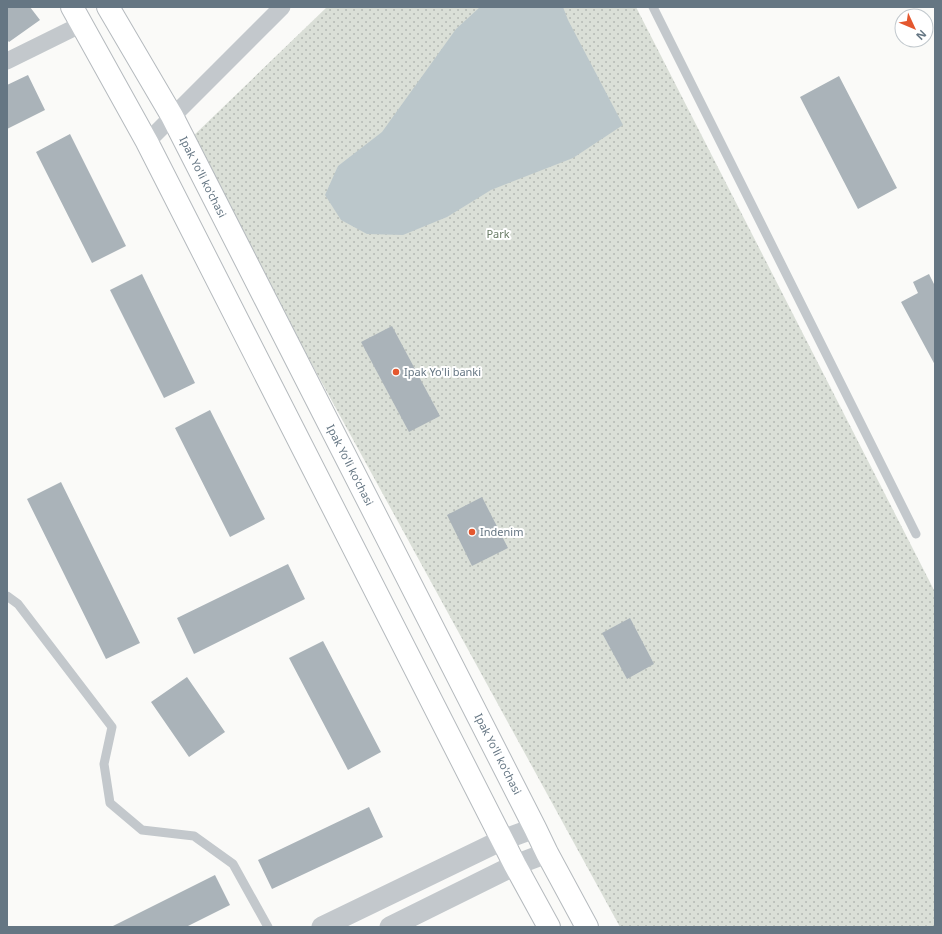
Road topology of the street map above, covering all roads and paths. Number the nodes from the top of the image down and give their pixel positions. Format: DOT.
graph roads {
  1 [pos="108,7"];
  2 [pos="282,7"];
  3 [pos="653,7"];
  4 [pos="77,15"];
  5 [pos="7,61"];
  6 [pos="172,116"];
  7 [pos="148,142"];
  8 [pos="916,534"];
  9 [pos="7,596"];
  10 [pos="535,828"];
  11 [pos="502,840"];
  12 [pos="547,853"];
  13 [pos="515,865"];
  14 [pos="268,927"];
  15 [pos="322,927"];
  16 [pos="390,927"];
  17 [pos="549,927"];
  18 [pos="587,927"];
  1 -- 6 [label="main road, Ipak Yo'li ko'chasi"];
  2 -- 6 [label="street"];
  3 -- 8 [label="lane"];
  4 -- 5 [label="street"];
  4 -- 7 [label="main road"];
  6 -- 7 [label="street"];
  6 -- 10 [label="main road, Ipak Yo'li ko'chasi"];
  7 -- 11 [label="main road"];
  9 -- 14 [label="lane"];
  10 -- 11 [label="street"];
  10 -- 12 [label="main road, Ipak Yo'li ko'chasi"];
  11 -- 13 [label="main road"];
  11 -- 15 [label="street"];
  12 -- 13 [label="street"];
  12 -- 18 [label="main road, Ipak Yo'li ko'chasi"];
  13 -- 16 [label="street"];
  13 -- 17 [label="main road"];
}
